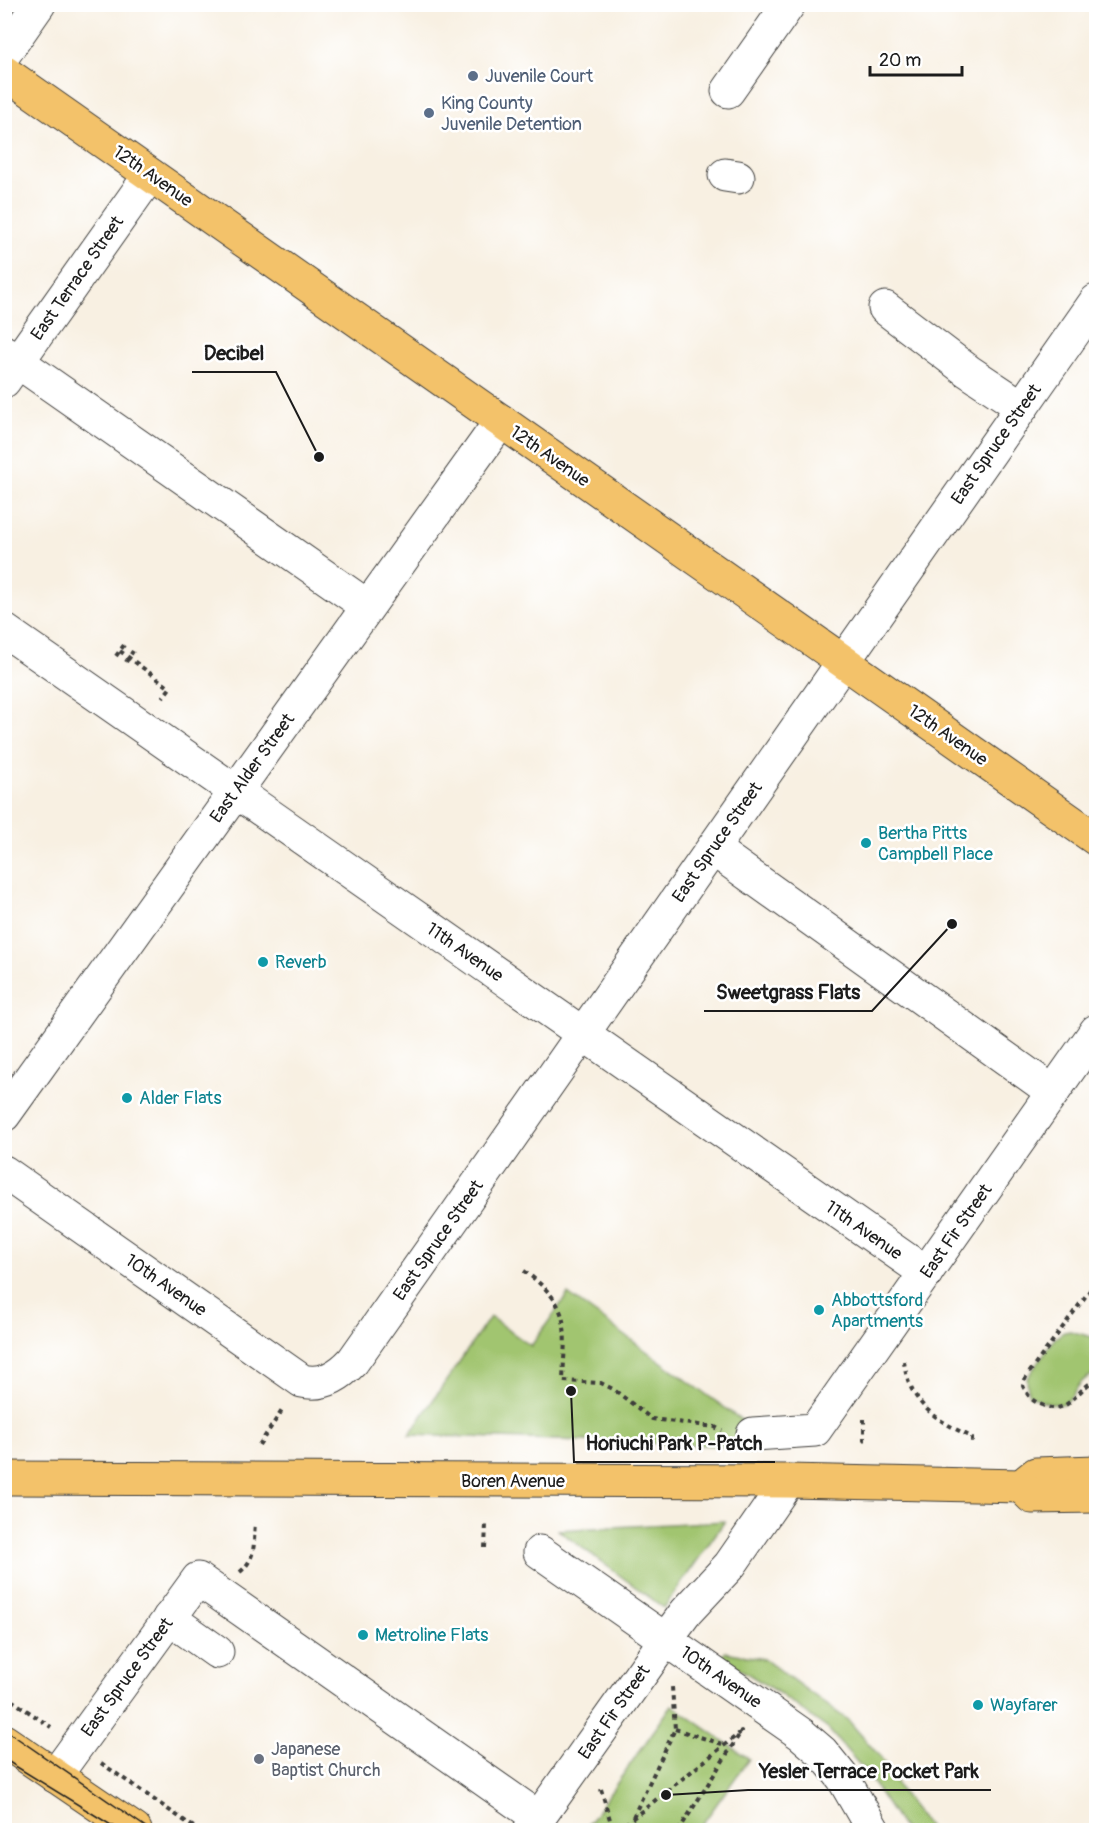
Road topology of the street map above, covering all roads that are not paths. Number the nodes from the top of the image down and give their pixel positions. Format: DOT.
graph roads {
  1 [pos="39,4"];
  2 [pos="789,4"];
  3 [pos="4,54"];
  4 [pos="4,72"];
  5 [pos="728,91"];
  6 [pos="150,174"];
  7 [pos="1096,301"];
  8 [pos="885,308"];
  9 [pos="9,365"];
  10 [pos="1022,408"];
  11 [pos="501,421"];
  12 [pos="367,606"];
  13 [pos="4,630"];
  14 [pos="844,662"];
  15 [pos="235,792"];
  16 [pos="1096,839"];
  17 [pos="712,849"];
  18 [pos="1096,1031"];
  19 [pos="582,1035"];
  20 [pos="1053,1092"];
  21 [pos="4,1115"];
  22 [pos="4,1172"];
  23 [pos="926,1273"];
  24 [pos="332,1378"];
  25 [pos="739,1436"];
  26 [pos="1096,1472"];
  27 [pos="4,1478"];
  28 [pos="788,1481"];
  29 [pos="1021,1486"];
  30 [pos="1096,1496"];
  31 [pos="540,1551"];
  32 [pos="169,1618"];
  33 [pos="666,1639"];
  34 [pos="217,1652"];
  35 [pos="4,1741"];
  36 [pos="55,1776"];
  37 [pos="534,1824"];
  38 [pos="135,1830"];
  39 [pos="873,1830"];
  1 -- 3 [label="street"];
  2 -- 5 [label="street"];
  4 -- 6 [label="main road, 12th Avenue"];
  6 -- 9 [label="street, East Terrace Street"];
  6 -- 11 [label="main road, 12th Avenue"];
  7 -- 10 [label="street, East Spruce Street"];
  8 -- 10 [label="street"];
  9 -- 12 [label="street"];
  10 -- 14 [label="street, East Spruce Street"];
  11 -- 12 [label="street, East Alder Street"];
  11 -- 14 [label="main road, 12th Avenue"];
  12 -- 15 [label="street, East Alder Street"];
  13 -- 15 [label="street, 11th Avenue"];
  14 -- 16 [label="main road, 12th Avenue"];
  14 -- 17 [label="street, East Spruce Street"];
  15 -- 19 [label="street, 11th Avenue"];
  15 -- 21 [label="street, East Alder Street"];
  17 -- 19 [label="street, East Spruce Street"];
  17 -- 20 [label="street"];
  18 -- 20 [label="street, East Fir Street"];
  19 -- 23 [label="street, 11th Avenue"];
  19 -- 24 [label="street, East Spruce Street"];
  20 -- 23 [label="street, East Fir Street"];
  22 -- 24 [label="street, 10th Avenue"];
  23 -- 25 [label="street, East Fir Street"];
  26 -- 29 [label="main road, Boren Avenue"];
  27 -- 28 [label="main road, Boren Avenue"];
  28 -- 29 [label="main road, Boren Avenue"];
  28 -- 33 [label="street, East Fir Street"];
  29 -- 30 [label="main road, Boren Avenue"];
  31 -- 33 [label="street, 10th Avenue"];
  32 -- 34 [label="street"];
  32 -- 36 [label="street, East Spruce Street"];
  32 -- 37 [label="street, East Spruce Street"];
  33 -- 37 [label="street, East Fir Street"];
  33 -- 39 [label="street, 10th Avenue"];
  35 -- 36 [label="main road"];
  36 -- 38 [label="main road"];
}
